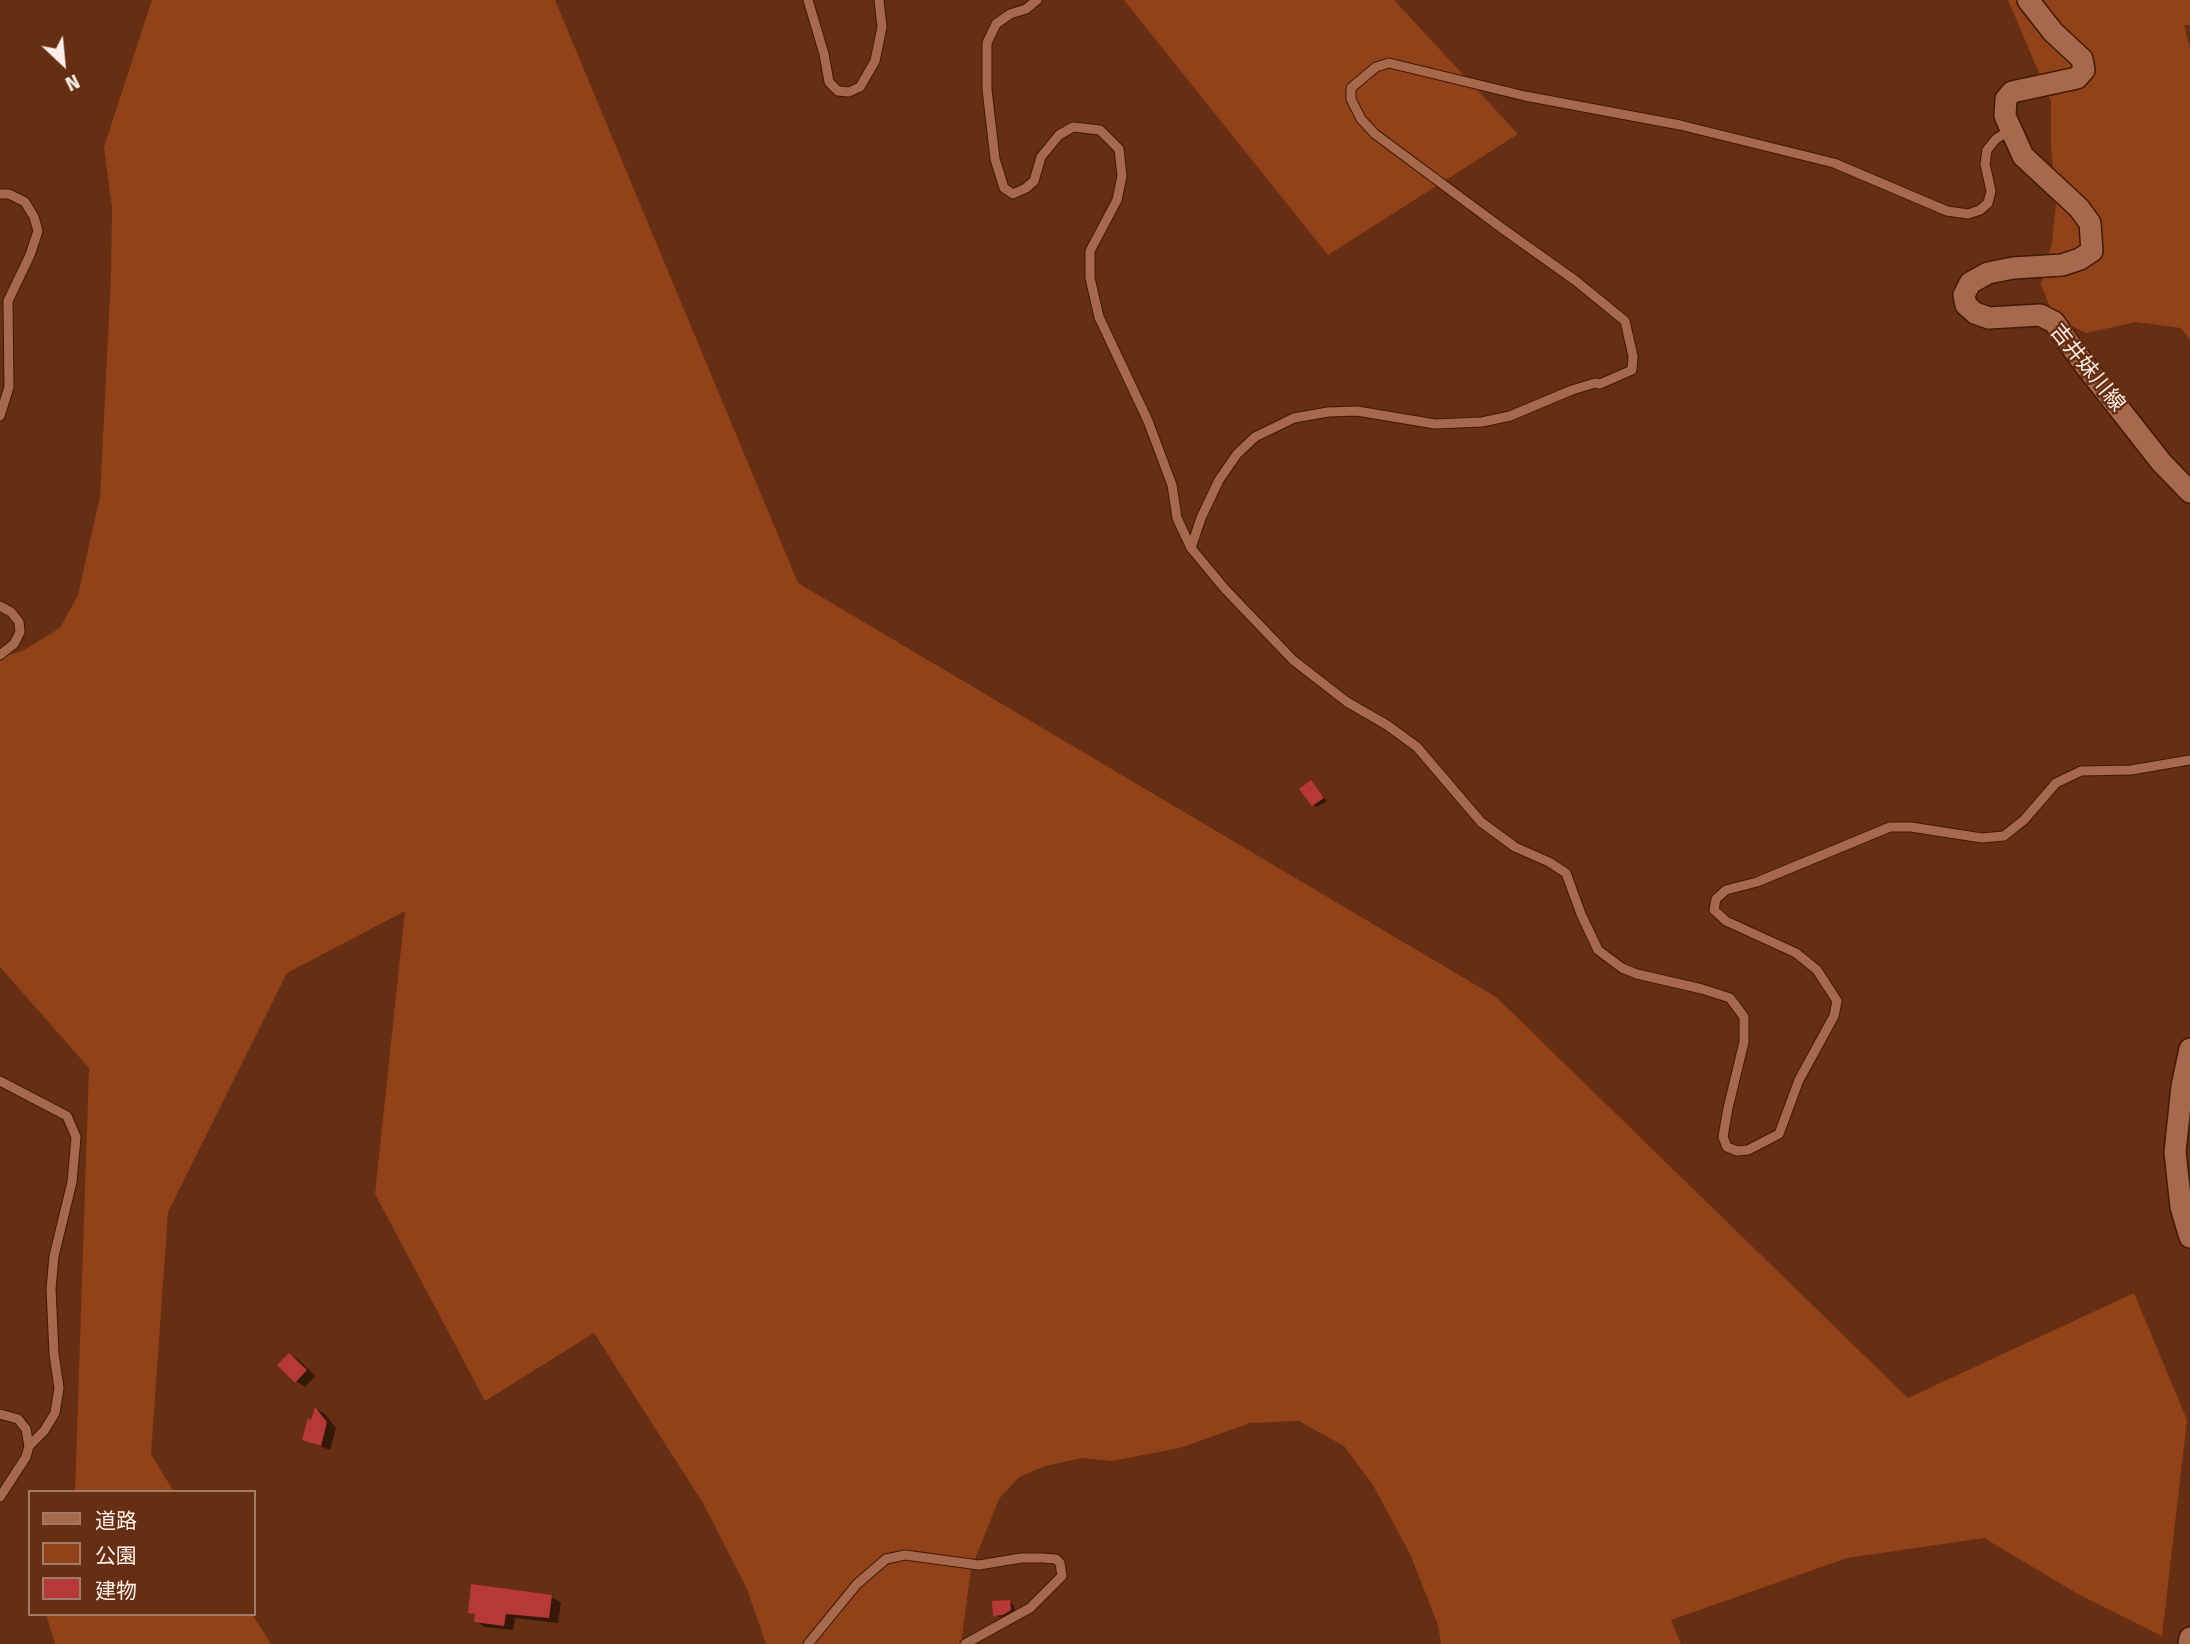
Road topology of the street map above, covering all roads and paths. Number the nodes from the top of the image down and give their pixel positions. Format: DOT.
graph roads {
  1 [pos="808,0"];
  2 [pos="879,0"];
  3 [pos="1037,0"];
  4 [pos="2028,0"];
  5 [pos="2011,129"];
  6 [pos="0,194"];
  7 [pos="0,416"];
  8 [pos="2190,492"];
  9 [pos="1191,548"];
  10 [pos="0,606"];
  11 [pos="0,654"];
  12 [pos="2190,760"];
  13 [pos="2190,1049"];
  14 [pos="0,1081"];
  15 [pos="2190,1237"];
  16 [pos="0,1414"];
  17 [pos="29,1446"];
  18 [pos="0,1497"];
  19 [pos="2190,1638"];
  20 [pos="808,1644"];
  21 [pos="965,1644"];
  22 [pos="2189,1644"];
  1 -- 2 [label="lane"];
  3 -- 9 [label="lane"];
  4 -- 5 [label="main road, 吉井妹川線"];
  5 -- 8 [label="main road, 吉井妹川線"];
  5 -- 9 [label="lane"];
  6 -- 7 [label="lane"];
  9 -- 12 [label="lane"];
  10 -- 11 [label="lane"];
  13 -- 15 [label="main road"];
  14 -- 17 [label="lane"];
  16 -- 17 [label="lane"];
  17 -- 18 [label="lane"];
  19 -- 22 [label="main road"];
  20 -- 21 [label="lane"];
}
